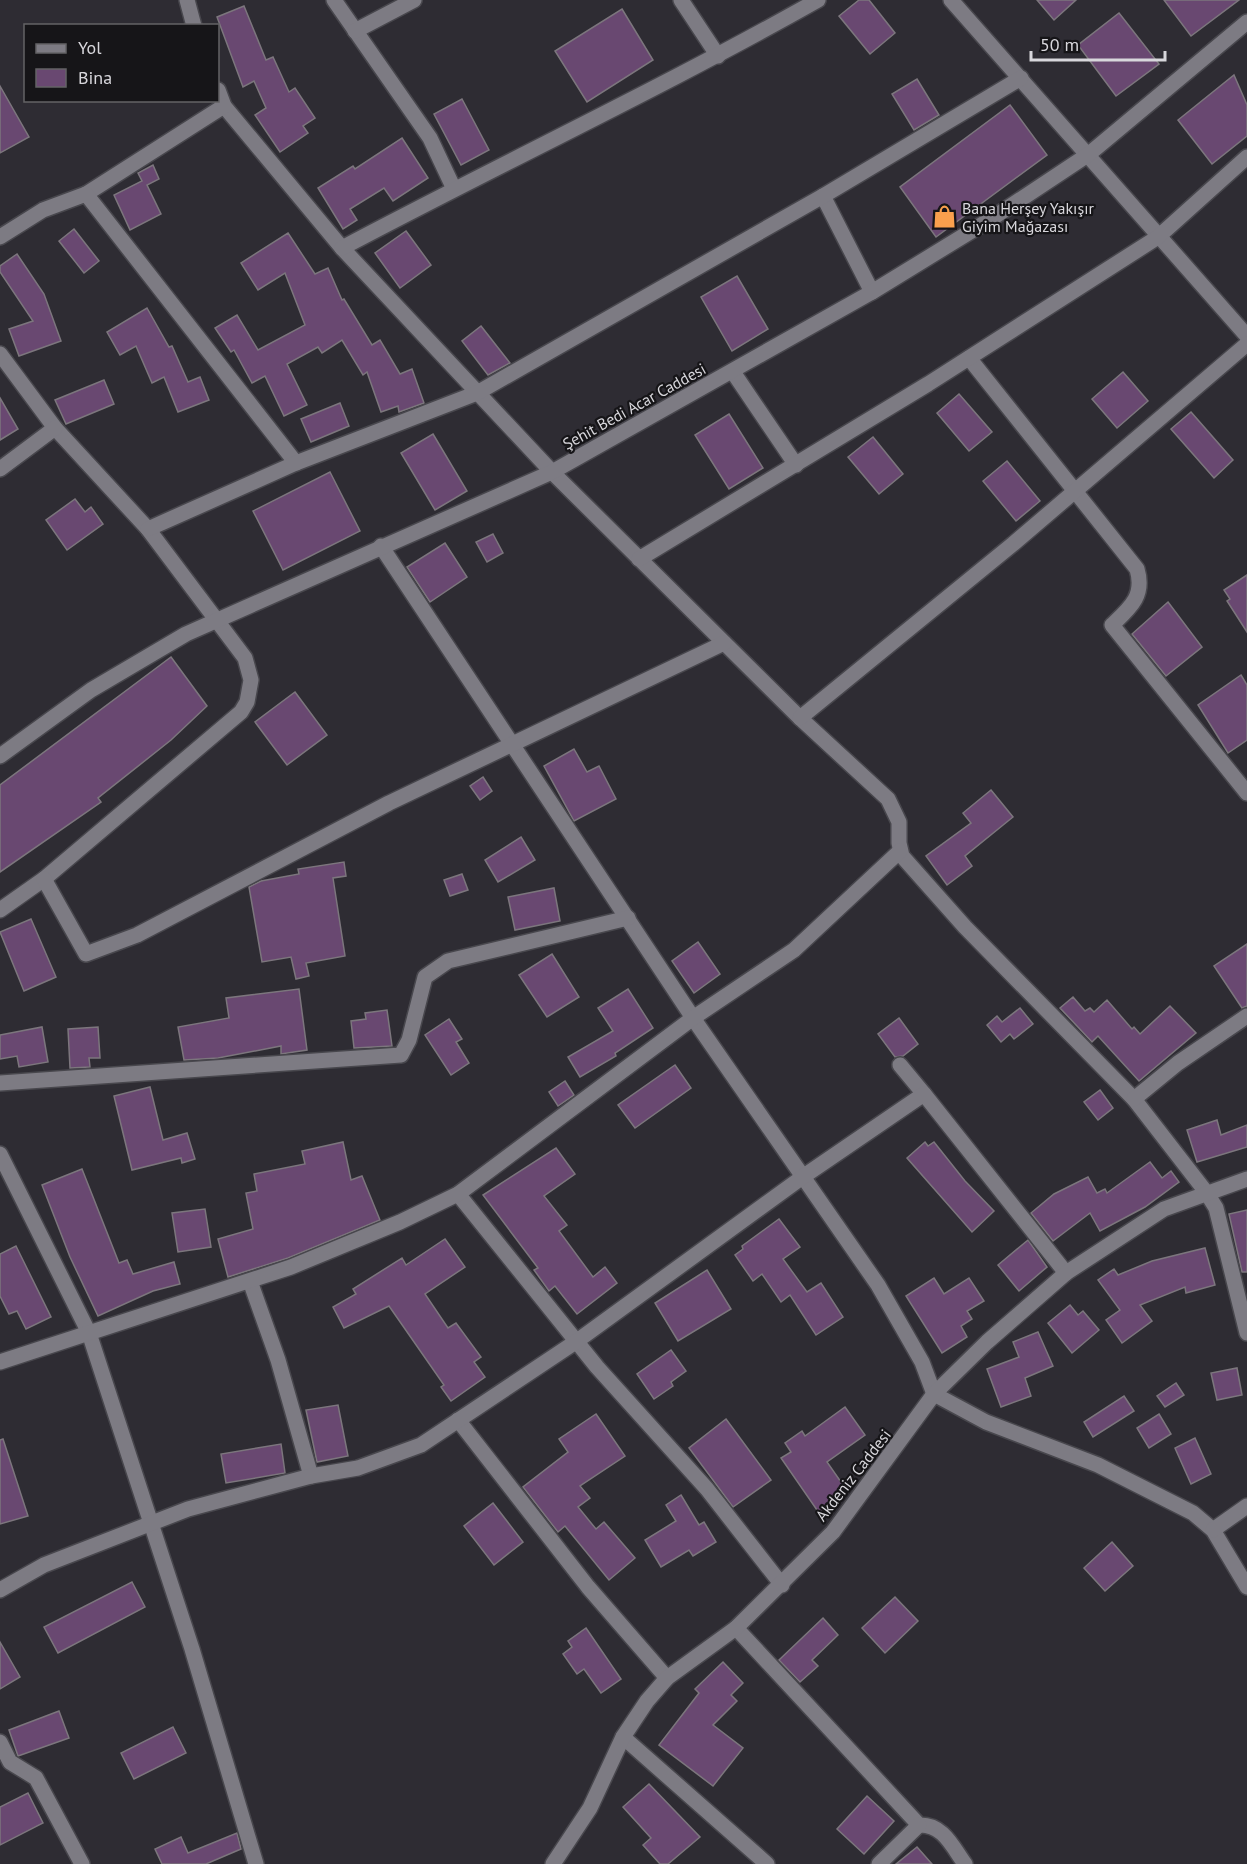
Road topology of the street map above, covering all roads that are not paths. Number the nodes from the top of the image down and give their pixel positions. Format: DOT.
graph roads {
  1 [pos="187,0"];
  2 [pos="334,0"];
  3 [pos="414,0"];
  4 [pos="681,0"];
  5 [pos="818,0"];
  6 [pos="951,0"];
  7 [pos="1247,22"];
  8 [pos="193,24"];
  9 [pos="356,31"];
  10 [pos="718,56"];
  11 [pos="1021,78"];
  12 [pos="219,93"];
  13 [pos="224,106"];
  14 [pos="1089,154"];
  15 [pos="1247,157"];
  16 [pos="454,189"];
  17 [pos="86,194"];
  18 [pos="823,196"];
  19 [pos="0,237"];
  20 [pos="1158,237"];
  21 [pos="342,248"];
  22 [pos="872,292"];
  23 [pos="1247,336"];
  24 [pos="1247,344"];
  25 [pos="0,354"];
  26 [pos="969,358"];
  27 [pos="733,372"];
  28 [pos="477,393"];
  29 [pos="55,428"];
  30 [pos="296,463"];
  31 [pos="796,465"];
  32 [pos="0,469"];
  33 [pos="552,472"];
  34 [pos="1075,490"];
  35 [pos="148,529"];
  36 [pos="381,546"];
  37 [pos="639,559"];
  38 [pos="218,619"];
  39 [pos="724,643"];
  40 [pos="800,717"];
  41 [pos="511,746"];
  42 [pos="0,756"];
  43 [pos="1247,793"];
  44 [pos="900,851"];
  45 [pos="44,879"];
  46 [pos="0,910"];
  47 [pos="628,918"];
  48 [pos="1247,1016"];
  49 [pos="693,1018"];
  50 [pos="900,1065"];
  51 [pos="0,1083"];
  52 [pos="924,1094"];
  53 [pos="1134,1099"];
  54 [pos="0,1154"];
  55 [pos="804,1176"];
  56 [pos="1247,1179"];
  57 [pos="1206,1192"];
  58 [pos="458,1194"];
  59 [pos="1066,1273"];
  60 [pos="250,1281"];
  61 [pos="89,1333"];
  62 [pos="1247,1333"];
  63 [pos="577,1341"];
  64 [pos="0,1362"];
  65 [pos="934,1394"];
  66 [pos="458,1420"];
  67 [pos="310,1476"];
  68 [pos="1247,1506"];
  69 [pos="152,1523"];
  70 [pos="1213,1530"];
  71 [pos="782,1585"];
  72 [pos="1247,1587"];
  73 [pos="0,1590"];
  74 [pos="736,1628"];
  75 [pos="667,1678"];
  76 [pos="623,1737"];
  77 [pos="0,1742"];
  78 [pos="919,1825"];
  79 [pos="250,1862"];
  80 [pos="82,1864"];
  81 [pos="553,1864"];
  82 [pos="767,1864"];
  83 [pos="879,1864"];
  84 [pos="965,1864"];
  1 -- 8 [label="street"];
  2 -- 9 [label="street"];
  3 -- 9 [label="street"];
  4 -- 10 [label="street"];
  5 -- 10 [label="street"];
  6 -- 11 [label="street"];
  7 -- 14 [label="street, Şehit Bedi Acar Caddesi"];
  9 -- 16 [label="street"];
  10 -- 16 [label="street"];
  11 -- 14 [label="street"];
  11 -- 18 [label="street"];
  12 -- 13 [label="street"];
  13 -- 17 [label="street"];
  13 -- 21 [label="street"];
  14 -- 20 [label="street"];
  14 -- 22 [label="street, Şehit Bedi Acar Caddesi"];
  15 -- 20 [label="street"];
  16 -- 21 [label="street"];
  17 -- 19 [label="street"];
  17 -- 30 [label="street"];
  18 -- 22 [label="street"];
  18 -- 28 [label="street"];
  20 -- 23 [label="street"];
  20 -- 26 [label="street"];
  21 -- 28 [label="street"];
  22 -- 27 [label="street, Şehit Bedi Acar Caddesi"];
  24 -- 34 [label="street"];
  25 -- 29 [label="street"];
  26 -- 31 [label="street"];
  26 -- 34 [label="street"];
  27 -- 31 [label="street"];
  27 -- 33 [label="street, Şehit Bedi Acar Caddesi"];
  28 -- 30 [label="street"];
  28 -- 33 [label="street"];
  29 -- 32 [label="street"];
  29 -- 35 [label="street"];
  30 -- 35 [label="street"];
  31 -- 37 [label="street"];
  33 -- 36 [label="street, Şehit Bedi Acar Caddesi"];
  33 -- 37 [label="street"];
  34 -- 40 [label="street"];
  34 -- 43 [label="street"];
  35 -- 38 [label="street"];
  36 -- 38 [label="street, Şehit Bedi Acar Caddesi"];
  36 -- 41 [label="street"];
  37 -- 39 [label="street"];
  38 -- 42 [label="street, Şehit Bedi Acar Caddesi"];
  38 -- 45 [label="street"];
  39 -- 40 [label="street"];
  39 -- 41 [label="street"];
  40 -- 44 [label="street"];
  41 -- 45 [label="street"];
  41 -- 47 [label="street"];
  44 -- 49 [label="street"];
  44 -- 53 [label="street"];
  45 -- 46 [label="street"];
  47 -- 49 [label="street"];
  47 -- 51 [label="street"];
  48 -- 53 [label="street"];
  49 -- 55 [label="street"];
  49 -- 58 [label="street"];
  50 -- 52 [label="street"];
  52 -- 55 [label="street"];
  52 -- 59 [label="street"];
  53 -- 57 [label="street"];
  54 -- 61 [label="street"];
  55 -- 63 [label="street"];
  55 -- 65 [label="street"];
  56 -- 57 [label="street, Akdeniz Caddesi"];
  57 -- 59 [label="street, Akdeniz Caddesi"];
  57 -- 62 [label="street"];
  58 -- 60 [label="street"];
  58 -- 63 [label="street"];
  59 -- 65 [label="street, Akdeniz Caddesi"];
  60 -- 61 [label="street"];
  60 -- 67 [label="street"];
  61 -- 64 [label="street"];
  61 -- 69 [label="street"];
  63 -- 66 [label="street"];
  63 -- 71 [label="street"];
  65 -- 70 [label="street"];
  65 -- 71 [label="street, Akdeniz Caddesi"];
  66 -- 67 [label="street"];
  66 -- 75 [label="street"];
  67 -- 69 [label="street"];
  68 -- 70 [label="street"];
  69 -- 73 [label="street"];
  69 -- 79 [label="street"];
  70 -- 72 [label="street"];
  71 -- 74 [label="street, Akdeniz Caddesi"];
  74 -- 75 [label="street, Akdeniz Caddesi"];
  74 -- 78 [label="street"];
  75 -- 76 [label="street, Akdeniz Caddesi"];
  76 -- 81 [label="street, Akdeniz Caddesi"];
  76 -- 82 [label="street"];
  77 -- 80 [label="street"];
  78 -- 83 [label="street"];
  78 -- 84 [label="street"];
}
